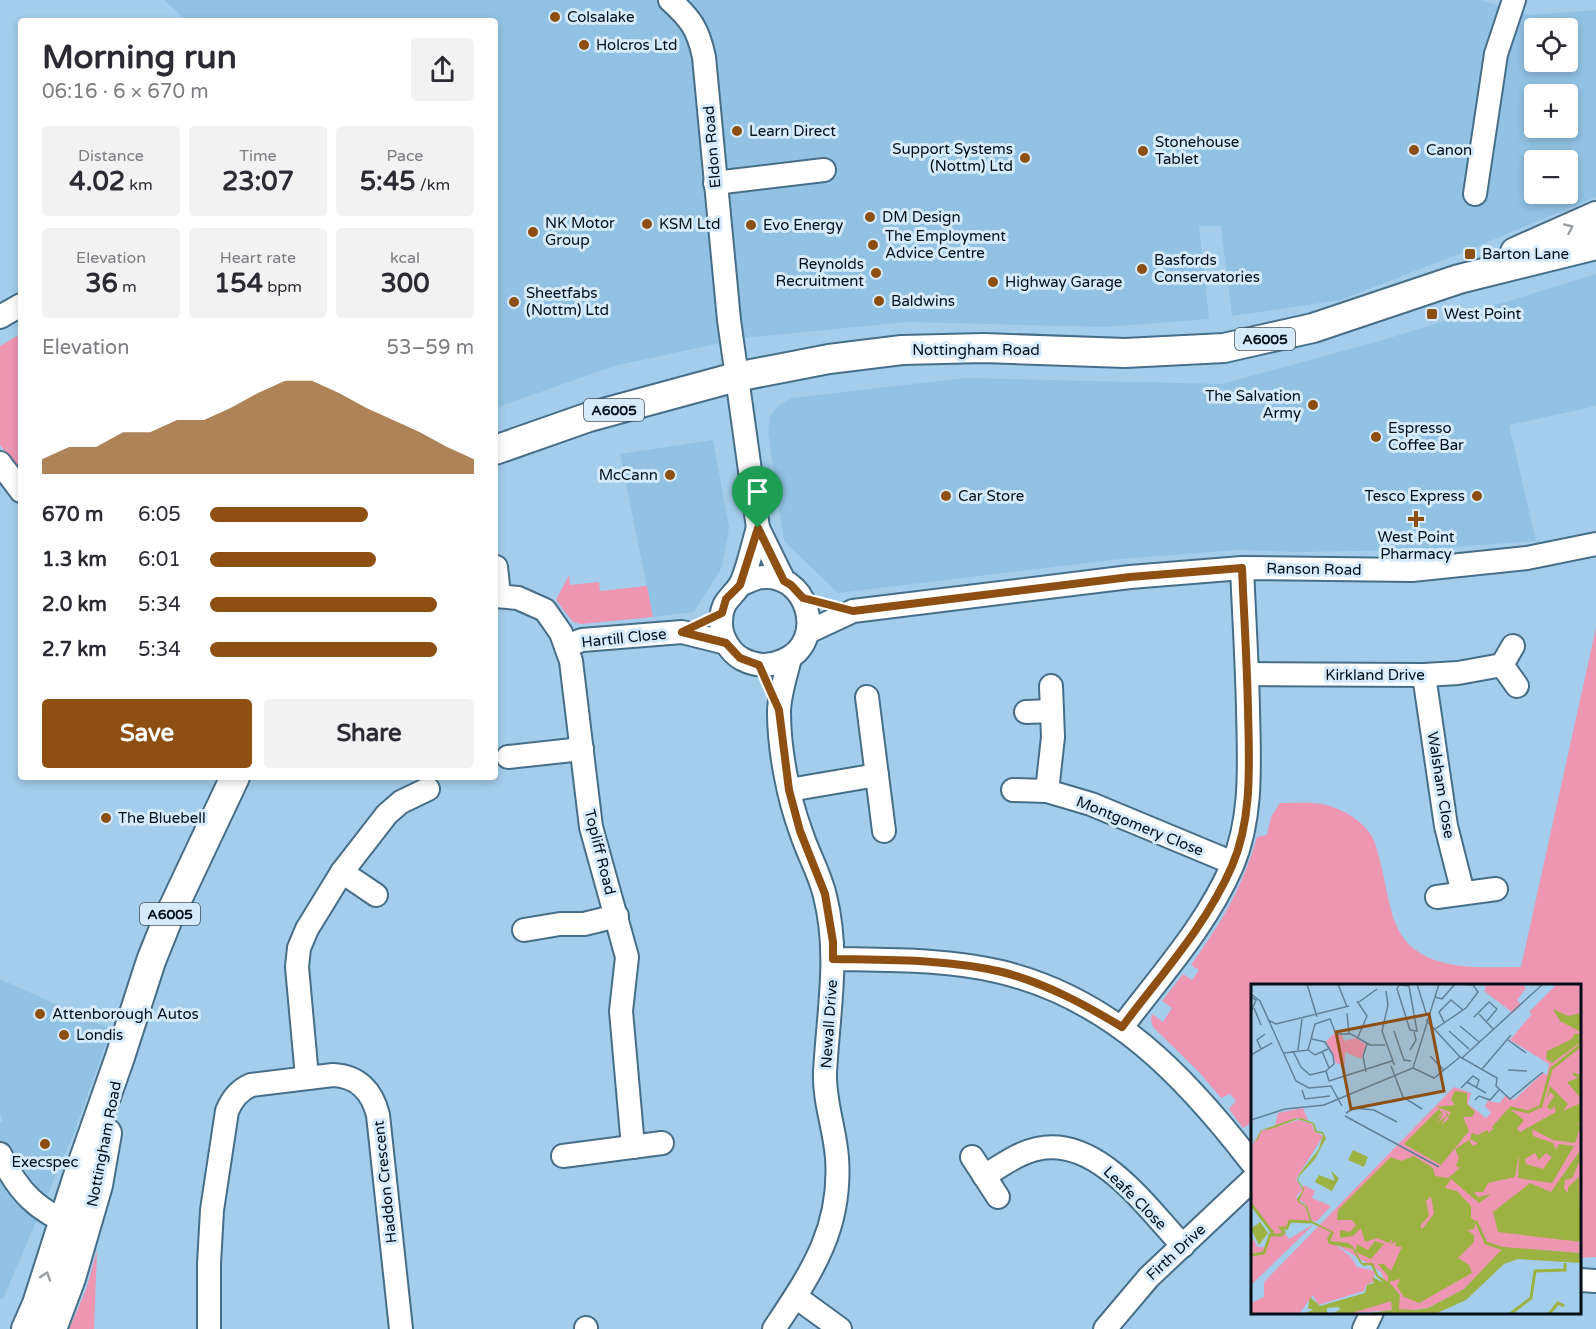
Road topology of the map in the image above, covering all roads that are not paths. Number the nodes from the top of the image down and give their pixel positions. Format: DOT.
graph roads {
  1 [pos="670,0"];
  2 [pos="1514,0"];
  3 [pos="824,170"];
  4 [pos="715,183"];
  5 [pos="1475,194"];
  6 [pos="1596,216"];
  7 [pos="1596,245"];
  8 [pos="1459,279"];
  9 [pos="18,307"];
  10 [pos="0,317"];
  11 [pos="736,377"];
  12 [pos="498,449"];
  13 [pos="0,463"];
  14 [pos="18,487"];
  15 [pos="758,528"];
  16 [pos="1596,544"];
  17 [pos="1242,568"];
  18 [pos="784,581"];
  19 [pos="740,585"];
  20 [pos="498,596"];
  21 [pos="803,598"];
  22 [pos="853,611"];
  23 [pos="722,613"];
  24 [pos="682,632"];
  25 [pos="808,632"];
  26 [pos="726,643"];
  27 [pos="566,646"];
  28 [pos="790,658"];
  29 [pos="759,665"];
  30 [pos="1247,674"];
  31 [pos="1424,675"];
  32 [pos="1051,686"];
  33 [pos="1517,686"];
  34 [pos="867,697"];
  35 [pos="779,710"];
  36 [pos="1052,711"];
  37 [pos="1026,712"];
  38 [pos="582,748"];
  39 [pos="508,757"];
  40 [pos="877,775"];
  41 [pos="234,780"];
  42 [pos="428,789"];
  43 [pos="789,790"];
  44 [pos="1013,790"];
  45 [pos="1047,791"];
  46 [pos="884,831"];
  47 [pos="1233,863"];
  48 [pos="342,872"];
  49 [pos="1496,889"];
  50 [pos="1463,893"];
  51 [pos="376,895"];
  52 [pos="1437,897"];
  53 [pos="616,916"];
  54 [pos="524,930"];
  55 [pos="833,959"];
  56 [pos="1122,1027"];
  57 [pos="307,1077"];
  58 [pos="663,1143"];
  59 [pos="633,1147"];
  60 [pos="0,1154"];
  61 [pos="563,1156"];
  62 [pos="1251,1162"];
  63 [pos="1251,1181"];
  64 [pos="998,1197"];
  65 [pos="75,1226"];
  66 [pos="1183,1246"];
  67 [pos="1581,1280"];
  68 [pos="1596,1281"];
  69 [pos="796,1297"];
  70 [pos="1371,1314"];
  71 [pos="26,1329"];
  72 [pos="52,1329"];
  73 [pos="209,1329"];
  74 [pos="400,1329"];
  75 [pos="774,1329"];
  76 [pos="840,1329"];
  77 [pos="1105,1329"];
  78 [pos="1364,1329"];
  1 -- 4 [label="street, Eldon Road"];
  2 -- 5 [label="street"];
  3 -- 4 [label="street"];
  4 -- 11 [label="street, Eldon Road"];
  8 -- 6 [label="main road, Nottingham Road / A6005, one-way"];
  7 -- 8 [label="main road, Nottingham Road / A6005"];
  8 -- 11 [label="main road, Nottingham Road / A6005"];
  9 -- 10 [label="street"];
  11 -- 12 [label="main road, Nottingham Road / A6005"];
  11 -- 15 [label="street, Ranson Road"];
  13 -- 14 [label="street"];
  15 -- 18 [label="street, Ranson Road"];
  15 -- 19 [label="street, Ranson Road"];
  16 -- 17 [label="street, Ranson Road"];
  17 -- 22 [label="street, Ranson Road"];
  17 -- 30 [label="street"];
  18 -- 19 [label="street"];
  18 -- 21 [label="street, Ranson Road"];
  19 -- 23 [label="street, Ranson Road"];
  20 -- 27 [label="street, Topliff Road"];
  21 -- 22 [label="street, Ranson Road"];
  21 -- 25 [label="street"];
  22 -- 25 [label="street, Ranson Road"];
  23 -- 24 [label="street, Hartill Close"];
  23 -- 26 [label="street"];
  24 -- 26 [label="street, Hartill Close"];
  24 -- 27 [label="street, Hartill Close"];
  25 -- 28 [label="street"];
  26 -- 29 [label="street"];
  27 -- 38 [label="street, Topliff Road"];
  28 -- 29 [label="street"];
  28 -- 35 [label="street, Newall Drive"];
  29 -- 35 [label="street, Newall Drive"];
  30 -- 31 [label="street, Kirkland Drive"];
  30 -- 47 [label="street"];
  31 -- 33 [label="street, Kirkland Drive"];
  31 -- 50 [label="street, Walsham Close"];
  32 -- 36 [label="street"];
  34 -- 40 [label="street"];
  35 -- 43 [label="street, Newall Drive"];
  36 -- 37 [label="street"];
  36 -- 45 [label="street"];
  38 -- 39 [label="street"];
  38 -- 53 [label="street, Topliff Road"];
  40 -- 43 [label="street"];
  40 -- 46 [label="street"];
  41 -- 65 [label="main road, Nottingham Road / A6005"];
  42 -- 48 [label="street"];
  43 -- 55 [label="street, Newall Drive"];
  44 -- 45 [label="street, Montgomery Close"];
  45 -- 47 [label="street, Montgomery Close"];
  47 -- 56 [label="street"];
  48 -- 51 [label="street"];
  48 -- 57 [label="street"];
  49 -- 50 [label="street"];
  50 -- 52 [label="street"];
  53 -- 54 [label="street"];
  53 -- 59 [label="street, Topliff Road"];
  55 -- 56 [label="street"];
  55 -- 69 [label="street, Newall Drive"];
  56 -- 62 [label="street"];
  57 -- 73 [label="street, Haddon Crescent"];
  57 -- 74 [label="street, Haddon Crescent"];
  58 -- 59 [label="street"];
  59 -- 61 [label="street"];
  60 -- 65 [label="street"];
  63 -- 66 [label="street, Firth Drive"];
  64 -- 66 [label="street, Leafe Close"];
  71 -- 65 [label="main road, A6005, one-way"];
  65 -- 72 [label="main road, A6005"];
  66 -- 77 [label="street, Firth Drive"];
  67 -- 68 [label="street"];
  69 -- 75 [label="street, Newall Drive"];
  69 -- 76 [label="street"];
  70 -- 78 [label="street"];
}
